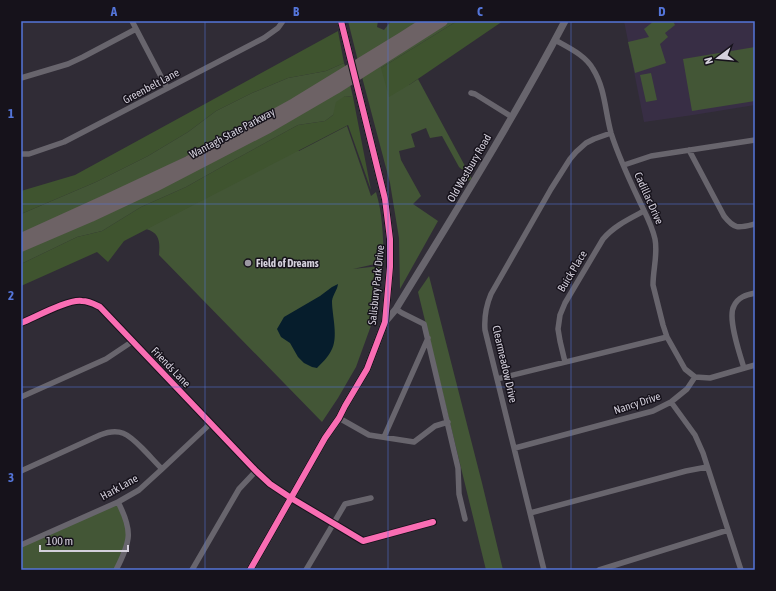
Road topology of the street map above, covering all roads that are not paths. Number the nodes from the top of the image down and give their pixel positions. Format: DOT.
graph roads {
  1 [pos="132,21"];
  2 [pos="283,21"];
  3 [pos="341,21"];
  4 [pos="427,21"];
  5 [pos="444,21"];
  6 [pos="565,21"];
  7 [pos="136,29"];
  8 [pos="555,40"];
  9 [pos="21,78"];
  10 [pos="167,88"];
  11 [pos="471,93"];
  12 [pos="512,117"];
  13 [pos="611,133"];
  14 [pos="755,140"];
  15 [pos="689,150"];
  16 [pos="21,154"];
  17 [pos="624,166"];
  18 [pos="644,211"];
  19 [pos="755,224"];
  20 [pos="21,238"];
  21 [pos="21,247"];
  22 [pos="755,293"];
  23 [pos="396,309"];
  24 [pos="385,322"];
  25 [pos="21,323"];
  26 [pos="428,338"];
  27 [pos="667,338"];
  28 [pos="133,341"];
  29 [pos="565,362"];
  30 [pos="755,365"];
  31 [pos="744,368"];
  32 [pos="695,377"];
  33 [pos="497,379"];
  34 [pos="21,397"];
  35 [pos="671,402"];
  36 [pos="339,418"];
  37 [pos="448,422"];
  38 [pos="210,423"];
  39 [pos="384,437"];
  40 [pos="514,448"];
  41 [pos="707,467"];
  42 [pos="162,469"];
  43 [pos="21,471"];
  44 [pos="256,471"];
  45 [pos="290,498"];
  46 [pos="372,498"];
  47 [pos="118,502"];
  48 [pos="530,513"];
  49 [pos="465,519"];
  50 [pos="433,522"];
  51 [pos="334,524"];
  52 [pos="728,530"];
  53 [pos="21,545"];
  54 [pos="116,570"];
  55 [pos="192,570"];
  56 [pos="250,570"];
  57 [pos="306,570"];
  58 [pos="544,570"];
  59 [pos="599,570"];
  60 [pos="740,570"];
  1 -- 7 [label="street"];
  2 -- 10 [label="street, Greenbelt Lane"];
  3 -- 24 [label="main road, Salisbury Park Drive"];
  4 -- 20 [label="highway, Wantagh State Parkway"];
  5 -- 21 [label="highway, Wantagh State Parkway"];
  6 -- 8 [label="street, Old Westbury Road"];
  7 -- 9 [label="street"];
  7 -- 10 [label="street"];
  8 -- 12 [label="street, Old Westbury Road"];
  8 -- 13 [label="street, Cadillac Drive"];
  10 -- 16 [label="street, Greenbelt Lane"];
  11 -- 12 [label="street"];
  12 -- 23 [label="street, Old Westbury Road"];
  13 -- 17 [label="street, Cadillac Drive"];
  13 -- 33 [label="street, Clearmeadow Drive"];
  14 -- 15 [label="street"];
  15 -- 17 [label="street"];
  15 -- 19 [label="street"];
  17 -- 18 [label="street, Cadillac Drive"];
  18 -- 27 [label="street, Cadillac Drive"];
  18 -- 29 [label="street, Buick Place"];
  22 -- 31 [label="street"];
  23 -- 24 [label="street, Old Westbury Road"];
  23 -- 26 [label="street"];
  24 -- 36 [label="main road, Salisbury Park Drive"];
  25 -- 28 [label="street, Friends Lane"];
  26 -- 37 [label="street"];
  26 -- 39 [label="street"];
  27 -- 29 [label="street"];
  27 -- 32 [label="street, Cadillac Drive"];
  28 -- 34 [label="street"];
  28 -- 38 [label="street, Friends Lane"];
  29 -- 33 [label="street"];
  30 -- 31 [label="street"];
  31 -- 32 [label="street"];
  32 -- 35 [label="street, Nancy Drive"];
  33 -- 40 [label="street, Clearmeadow Drive"];
  35 -- 40 [label="street, Nancy Drive"];
  35 -- 41 [label="street"];
  36 -- 39 [label="street"];
  36 -- 45 [label="main road, Salisbury Park Drive"];
  37 -- 39 [label="street"];
  37 -- 49 [label="street"];
  38 -- 42 [label="street, Hark Lane"];
  38 -- 44 [label="street, Friends Lane"];
  40 -- 48 [label="street, Clearmeadow Drive"];
  41 -- 48 [label="street"];
  41 -- 52 [label="street"];
  42 -- 43 [label="street"];
  42 -- 47 [label="street, Hark Lane"];
  44 -- 45 [label="street, Friends Lane"];
  44 -- 55 [label="street"];
  45 -- 51 [label="street, Friends Lane"];
  45 -- 56 [label="main road, Salisbury Park Drive"];
  46 -- 51 [label="street"];
  47 -- 53 [label="street, Hark Lane"];
  47 -- 54 [label="street"];
  48 -- 58 [label="street, Clearmeadow Drive"];
  50 -- 51 [label="street, Friends Lane"];
  51 -- 57 [label="street"];
  52 -- 59 [label="street"];
  52 -- 60 [label="street"];
}
